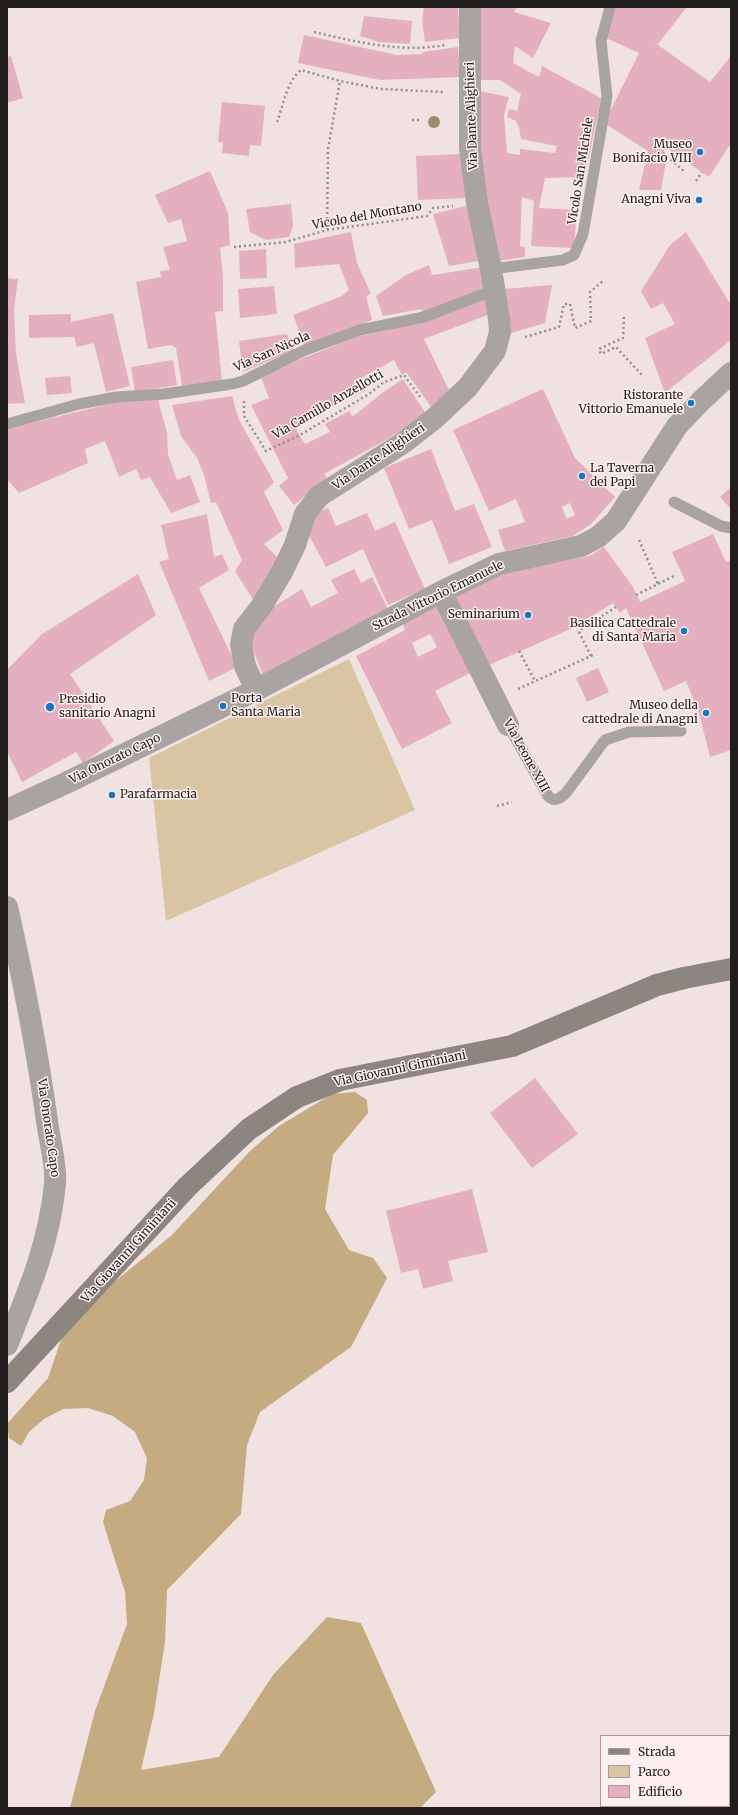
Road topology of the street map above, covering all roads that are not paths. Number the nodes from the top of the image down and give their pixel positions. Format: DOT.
graph roads {
  1 [pos="470,7"];
  2 [pos="610,7"];
  3 [pos="491,269"];
  4 [pos="494,290"];
  5 [pos="731,373"];
  6 [pos="7,424"];
  7 [pos="674,502"];
  8 [pos="731,528"];
  9 [pos="441,592"];
  10 [pos="256,690"];
  11 [pos="223,706"];
  12 [pos="508,724"];
  13 [pos="681,731"];
  14 [pos="7,810"];
  15 [pos="7,907"];
  16 [pos="731,969"];
  17 [pos="7,1345"];
  18 [pos="7,1382"];
  1 -- 3 [label="street, Via Dante Alighieri"];
  2 -- 3 [label="lane, Vicolo San Michele"];
  3 -- 4 [label="street, Via Dante Alighieri"];
  4 -- 6 [label="lane, Via San Nicola"];
  4 -- 10 [label="street, Via Dante Alighieri"];
  5 -- 9 [label="street, Strada Vittorio Emanuele"];
  7 -- 8 [label="lane"];
  9 -- 10 [label="street, Strada Vittorio Emanuele"];
  9 -- 12 [label="street, Via Leone XIII"];
  10 -- 11 [label="street, Strada Vittorio Emanuele"];
  11 -- 14 [label="street, Via Onorato Capo"];
  12 -- 13 [label="lane, Via Leone XIII"];
  15 -- 17 [label="street, Via Onorato Capo"];
  16 -- 18 [label="street, Via Giovanni Giminiani"];
}
